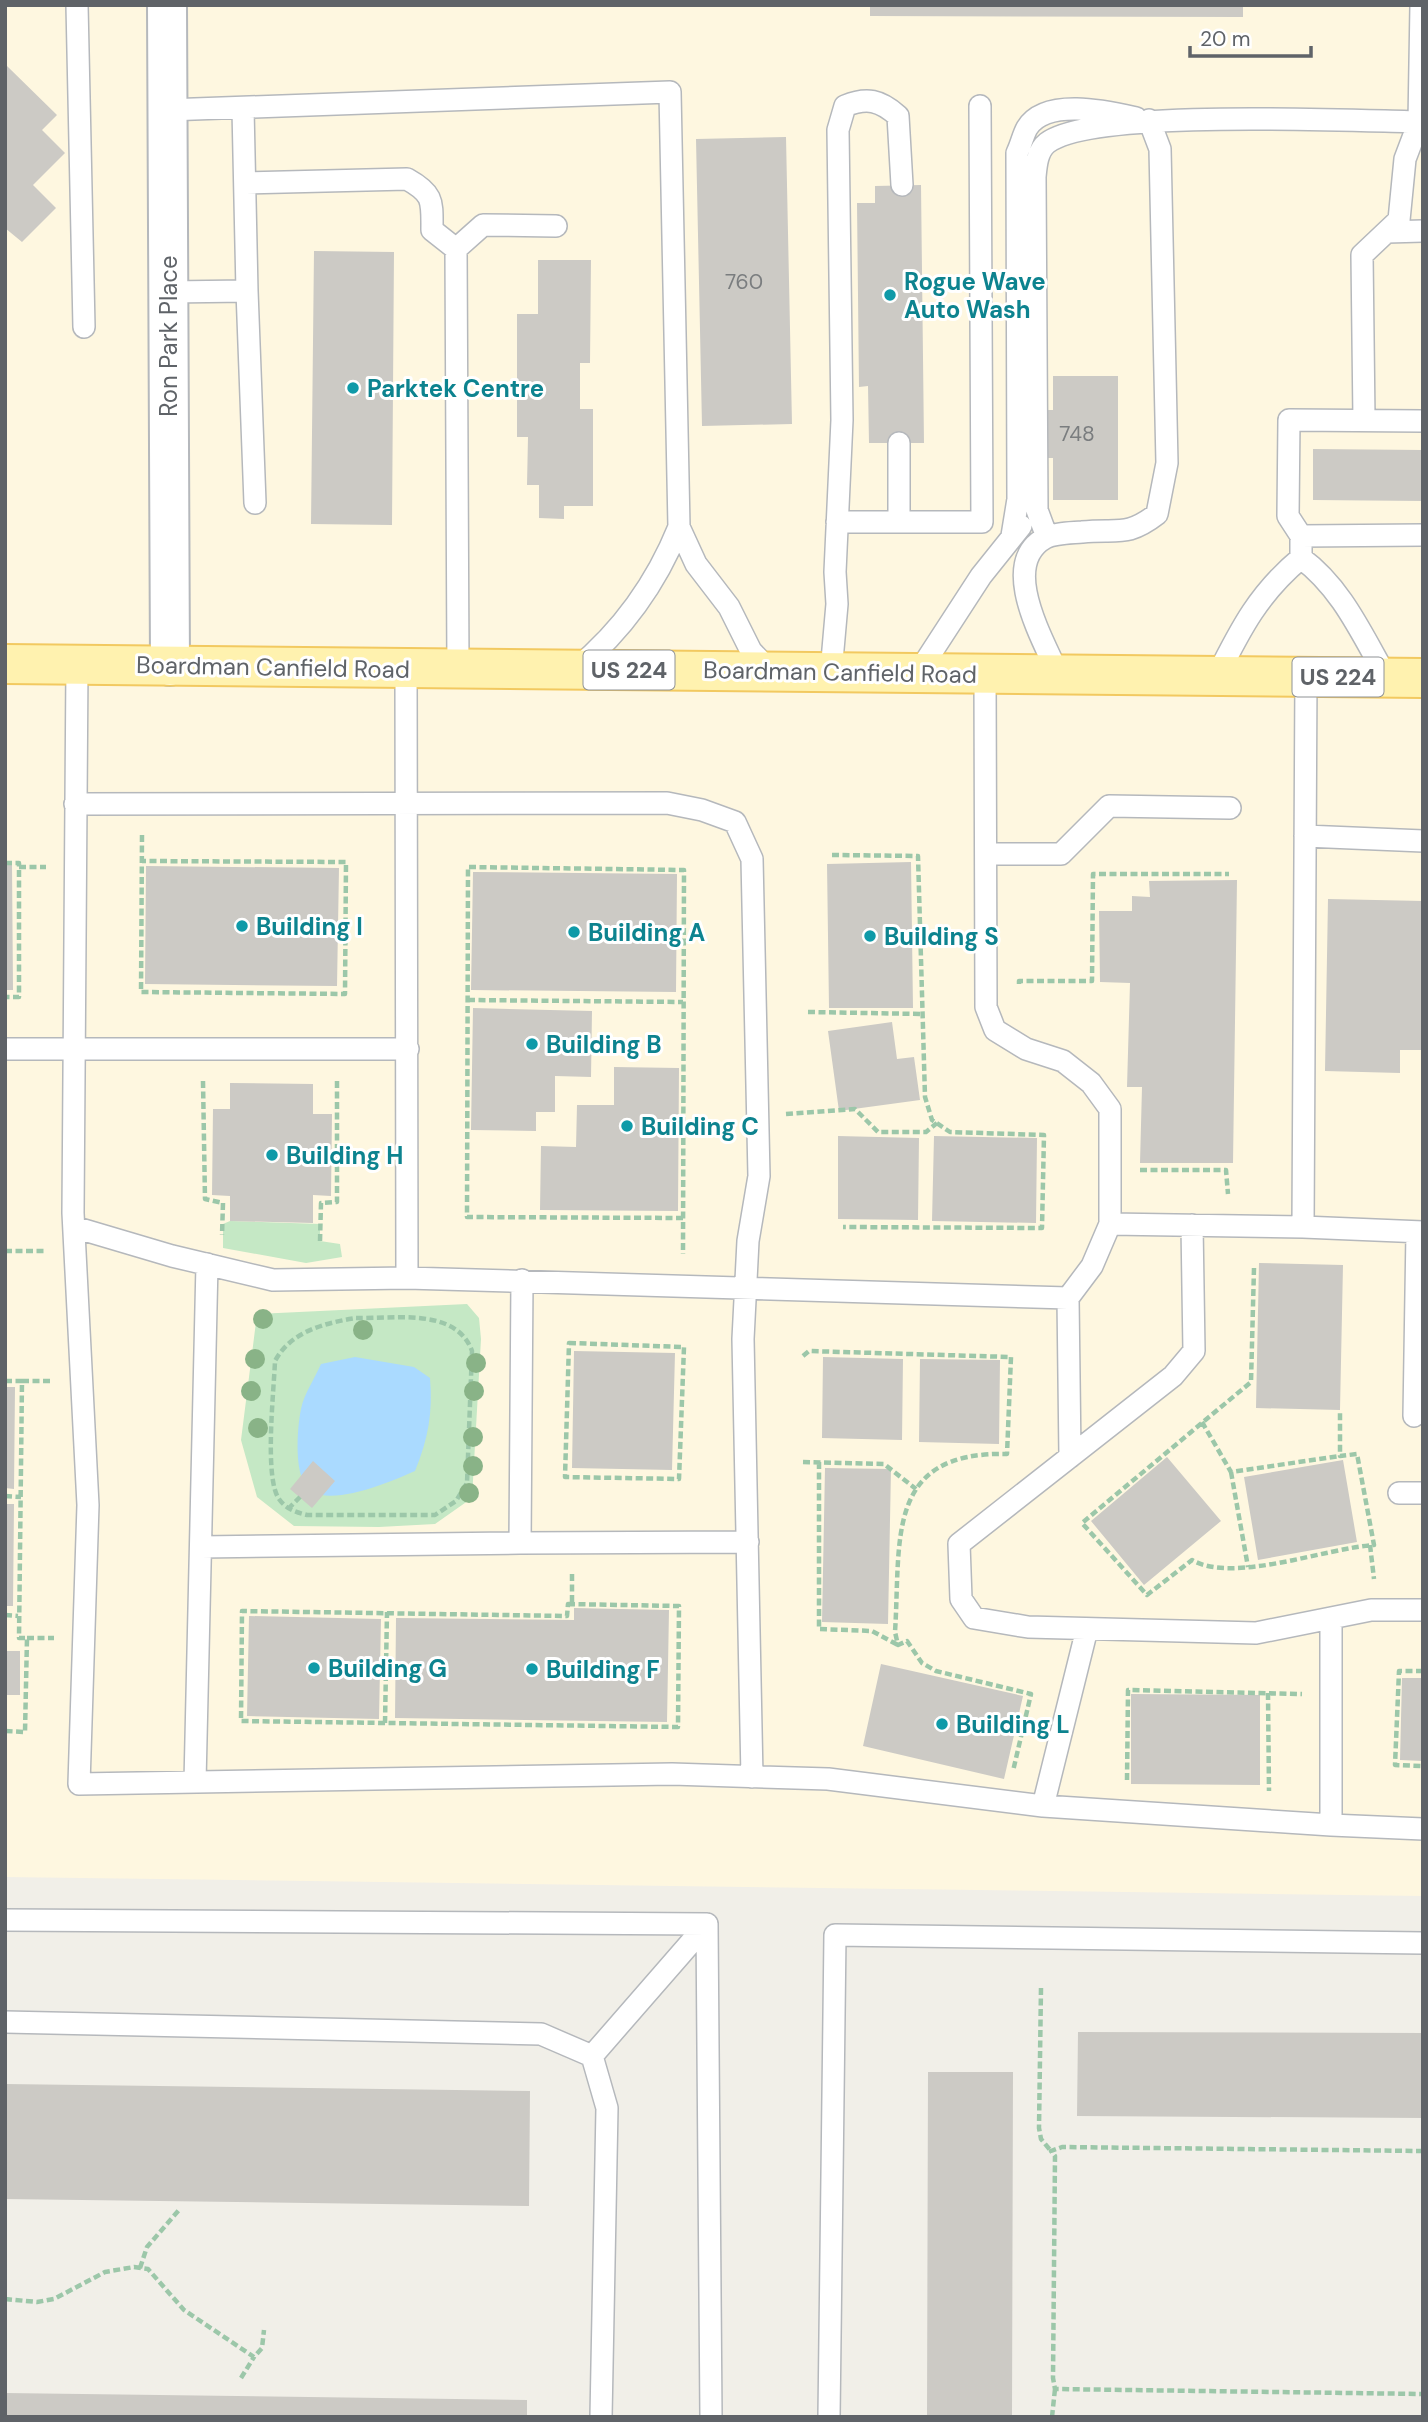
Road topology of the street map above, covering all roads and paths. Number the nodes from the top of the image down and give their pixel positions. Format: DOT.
graph roads {
  1 [pos="77,5"];
  2 [pos="167,5"];
  3 [pos="1421,5"];
  4 [pos="980,106"];
  5 [pos="243,109"];
  6 [pos="167,110"];
  7 [pos="1149,120"];
  8 [pos="1421,122"];
  9 [pos="246,183"];
  10 [pos="902,185"];
  11 [pos="556,226"];
  12 [pos="1423,231"];
  13 [pos="1387,232"];
  14 [pos="456,249"];
  15 [pos="247,290"];
  16 [pos="168,292"];
  17 [pos="84,327"];
  18 [pos="1364,421"];
  19 [pos="1423,421"];
  20 [pos="899,443"];
  21 [pos="255,503"];
  22 [pos="1037,510"];
  23 [pos="837,522"];
  24 [pos="899,522"];
  25 [pos="982,522"];
  26 [pos="679,527"];
  27 [pos="1423,535"];
  28 [pos="1012,536"];
  29 [pos="1301,536"];
  30 [pos="1040,542"];
  31 [pos="1301,558"];
  32 [pos="5,664"];
  33 [pos="77,665"];
  34 [pos="170,666"];
  35 [pos="406,668"];
  36 [pos="458,669"];
  37 [pos="575,670"];
  38 [pos="771,672"];
  39 [pos="831,672"];
  40 [pos="918,673"];
  41 [pos="985,674"];
  42 [pos="1058,674"];
  43 [pos="1217,676"];
  44 [pos="1306,676"];
  45 [pos="1405,678"];
  46 [pos="75,804"];
  47 [pos="408,805"];
  48 [pos="1230,808"];
  49 [pos="1305,836"];
  50 [pos="1423,841"];
  51 [pos="986,854"];
  52 [pos="832,855"];
  53 [pos="142,861"];
  54 [pos="5,863"];
  55 [pos="1229,874"];
  56 [pos="5,997"];
  57 [pos="468,1000"];
  58 [pos="683,1002"];
  59 [pos="808,1012"];
  60 [pos="923,1014"];
  61 [pos="1018,1045"];
  62 [pos="5,1049"];
  63 [pos="408,1049"];
  64 [pos="74,1050"];
  65 [pos="216,1081"];
  66 [pos="325,1081"];
  67 [pos="807,1113"];
  68 [pos="937,1123"];
  69 [pos="683,1126"];
  70 [pos="758,1126"];
  71 [pos="1134,1170"];
  72 [pos="683,1218"];
  73 [pos="1110,1224"];
  74 [pos="1192,1225"];
  75 [pos="1231,1226"];
  76 [pos="74,1227"];
  77 [pos="843,1227"];
  78 [pos="1303,1227"];
  79 [pos="1420,1232"];
  80 [pos="223,1235"];
  81 [pos="320,1241"];
  82 [pos="5,1251"];
  83 [pos="75,1251"];
  84 [pos="207,1264"];
  85 [pos="1254,1268"];
  86 [pos="407,1278"];
  87 [pos="522,1280"];
  88 [pos="683,1285"];
  89 [pos="745,1287"];
  90 [pos="1068,1298"];
  91 [pos="569,1343"];
  92 [pos="5,1381"];
  93 [pos="1340,1409"];
  94 [pos="1414,1416"];
  95 [pos="1202,1422"];
  96 [pos="1340,1456"];
  97 [pos="1070,1457"];
  98 [pos="803,1462"];
  99 [pos="819,1462"];
  100 [pos="1231,1472"];
  101 [pos="916,1489"];
  102 [pos="1399,1493"];
  103 [pos="1423,1493"];
  104 [pos="5,1496"];
  105 [pos="21,1497"];
  106 [pos="300,1497"];
  107 [pos="288,1509"];
  108 [pos="748,1542"];
  109 [pos="520,1543"];
  110 [pos="201,1548"];
  111 [pos="1248,1567"];
  112 [pos="1423,1610"];
  113 [pos="387,1612"];
  114 [pos="5,1615"];
  115 [pos="19,1616"];
  116 [pos="1331,1618"];
  117 [pos="1087,1629"];
  118 [pos="898,1645"];
  119 [pos="1423,1671"];
  120 [pos="1268,1693"];
  121 [pos="1331,1695"];
  122 [pos="386,1723"];
  123 [pos="5,1731"];
  124 [pos="1423,1766"];
  125 [pos="752,1776"];
  126 [pos="195,1782"];
  127 [pos="1043,1806"];
  128 [pos="1127,1812"];
  129 [pos="1269,1821"];
  130 [pos="1331,1825"];
  131 [pos="1423,1829"];
  132 [pos="5,1920"];
  133 [pos="707,1924"];
  134 [pos="1423,1943"];
  135 [pos="1041,1988"];
  136 [pos="5,2022"];
  137 [pos="592,2056"];
  138 [pos="1051,2151"];
  139 [pos="1423,2151"];
  140 [pos="178,2210"];
  141 [pos="140,2268"];
  142 [pos="5,2299"];
  143 [pos="264,2330"];
  144 [pos="254,2357"];
  145 [pos="241,2378"];
  146 [pos="1055,2389"];
  147 [pos="1423,2394"];
  148 [pos="601,2417"];
  149 [pos="711,2417"];
  150 [pos="829,2417"];
  151 [pos="1052,2417"];
  1 -- 17 [label="lane"];
  2 -- 6 [label="street, Ron Park Place"];
  3 -- 8 [label="lane"];
  4 -- 25 [label="lane"];
  5 -- 6 [label="lane"];
  5 -- 9 [label="lane"];
  5 -- 26 [label="lane"];
  6 -- 16 [label="street, Ron Park Place"];
  7 -- 8 [label="lane"];
  7 -- 22 [label="lane"];
  7 -- 28 [label="lane"];
  7 -- 30 [label="lane"];
  8 -- 13 [label="lane"];
  9 -- 14 [label="lane"];
  9 -- 15 [label="lane"];
  10 -- 23 [label="lane"];
  11 -- 14 [label="lane"];
  12 -- 13 [label="lane"];
  13 -- 18 [label="lane"];
  14 -- 36 [label="lane"];
  15 -- 16 [label="lane"];
  15 -- 21 [label="lane"];
  16 -- 34 [label="street, Ron Park Place"];
  18 -- 19 [label="lane"];
  18 -- 29 [label="lane"];
  20 -- 24 [label="lane"];
  22 -- 28 [label="lane"];
  22 -- 30 [label="lane"];
  23 -- 24 [label="lane"];
  23 -- 39 [label="lane"];
  24 -- 25 [label="lane"];
  25 -- 28 [label="lane"];
  26 -- 37 [label="lane"];
  26 -- 38 [label="lane"];
  27 -- 29 [label="lane"];
  28 -- 30 [label="lane"];
  28 -- 40 [label="lane"];
  29 -- 31 [label="lane"];
  30 -- 42 [label="lane"];
  31 -- 43 [label="lane"];
  31 -- 45 [label="lane"];
  32 -- 33 [label="main road, Boardman Canfield Road / US 224"];
  33 -- 34 [label="main road, Boardman Canfield Road / US 224"];
  33 -- 46 [label="lane"];
  34 -- 35 [label="main road, Boardman Canfield Road / US 224"];
  35 -- 36 [label="main road, Boardman Canfield Road / US 224"];
  35 -- 47 [label="lane"];
  36 -- 37 [label="main road, Boardman Canfield Road / US 224"];
  37 -- 38 [label="main road, Boardman Canfield Road / US 224"];
  38 -- 39 [label="main road, Boardman Canfield Road / US 224"];
  39 -- 40 [label="main road, Boardman Canfield Road / US 224"];
  40 -- 41 [label="main road, Boardman Canfield Road / US 224"];
  41 -- 42 [label="main road, Boardman Canfield Road / US 224"];
  41 -- 51 [label="lane"];
  42 -- 43 [label="main road, Boardman Canfield Road / US 224"];
  43 -- 44 [label="main road, Boardman Canfield Road / US 224"];
  44 -- 45 [label="main road, Boardman Canfield Road / US 224"];
  44 -- 49 [label="lane"];
  46 -- 47 [label="lane"];
  46 -- 64 [label="lane"];
  47 -- 63 [label="lane"];
  47 -- 70 [label="lane"];
  48 -- 51 [label="lane"];
  49 -- 50 [label="lane"];
  49 -- 78 [label="lane"];
  51 -- 61 [label="lane"];
  52 -- 60 [label="path"];
  53 -- 53 [label="path"];
  54 -- 56 [label="path"];
  55 -- 61 [label="path"];
  57 -- 58 [label="path"];
  57 -- 58 [label="path"];
  57 -- 72 [label="path"];
  58 -- 69 [label="path"];
  59 -- 60 [label="path"];
  60 -- 68 [label="path"];
  61 -- 73 [label="lane"];
  62 -- 64 [label="lane"];
  63 -- 64 [label="lane"];
  63 -- 86 [label="lane"];
  64 -- 76 [label="lane"];
  65 -- 80 [label="path"];
  66 -- 81 [label="path"];
  67 -- 68 [label="path"];
  68 -- 77 [label="path"];
  69 -- 70 [label="path"];
  69 -- 72 [label="path"];
  70 -- 89 [label="lane"];
  71 -- 75 [label="path"];
  72 -- 88 [label="path"];
  73 -- 74 [label="lane"];
  73 -- 90 [label="lane"];
  74 -- 75 [label="lane"];
  74 -- 97 [label="lane"];
  75 -- 78 [label="lane"];
  76 -- 83 [label="lane"];
  76 -- 84 [label="lane"];
  78 -- 79 [label="lane"];
  79 -- 94 [label="lane"];
  82 -- 83 [label="path"];
  83 -- 126 [label="lane"];
  84 -- 86 [label="lane"];
  84 -- 110 [label="lane"];
  85 -- 95 [label="path"];
  86 -- 87 [label="lane"];
  87 -- 88 [label="lane"];
  87 -- 109 [label="lane"];
  88 -- 89 [label="lane"];
  89 -- 90 [label="lane"];
  89 -- 108 [label="lane"];
  90 -- 97 [label="lane"];
  91 -- 91 [label="path"];
  92 -- 105 [label="path"];
  93 -- 96 [label="path"];
  95 -- 100 [label="path"];
  95 -- 111 [label="path"];
  96 -- 100 [label="path"];
  96 -- 111 [label="path"];
  97 -- 117 [label="lane"];
  98 -- 99 [label="path"];
  99 -- 101 [label="path"];
  99 -- 118 [label="path"];
  100 -- 111 [label="path"];
  102 -- 103 [label="lane"];
  104 -- 105 [label="path"];
  105 -- 115 [label="path"];
  106 -- 107 [label="path"];
  107 -- 107 [label="path"];
  108 -- 109 [label="lane"];
  108 -- 125 [label="lane"];
  109 -- 110 [label="lane"];
  110 -- 126 [label="lane"];
  112 -- 116 [label="lane"];
  113 -- 122 [label="path"];
  113 -- 122 [label="path"];
  113 -- 122 [label="path"];
  114 -- 115 [label="path"];
  115 -- 123 [label="path"];
  116 -- 117 [label="lane"];
  116 -- 121 [label="lane"];
  117 -- 127 [label="lane"];
  119 -- 124 [label="path"];
  120 -- 121 [label="path"];
  120 -- 128 [label="path"];
  120 -- 129 [label="path"];
  121 -- 130 [label="lane"];
  125 -- 126 [label="lane"];
  125 -- 127 [label="lane"];
  127 -- 128 [label="lane"];
  128 -- 129 [label="lane"];
  129 -- 130 [label="lane"];
  130 -- 131 [label="lane"];
  132 -- 133 [label="lane"];
  133 -- 137 [label="lane"];
  133 -- 149 [label="lane"];
  134 -- 150 [label="lane"];
  135 -- 138 [label="path"];
  136 -- 137 [label="lane"];
  137 -- 148 [label="lane"];
  138 -- 139 [label="path"];
  138 -- 146 [label="path"];
  140 -- 141 [label="path"];
  141 -- 142 [label="path"];
  141 -- 144 [label="path"];
  143 -- 144 [label="path"];
  144 -- 145 [label="path"];
  146 -- 147 [label="path"];
  146 -- 151 [label="path"];
}
